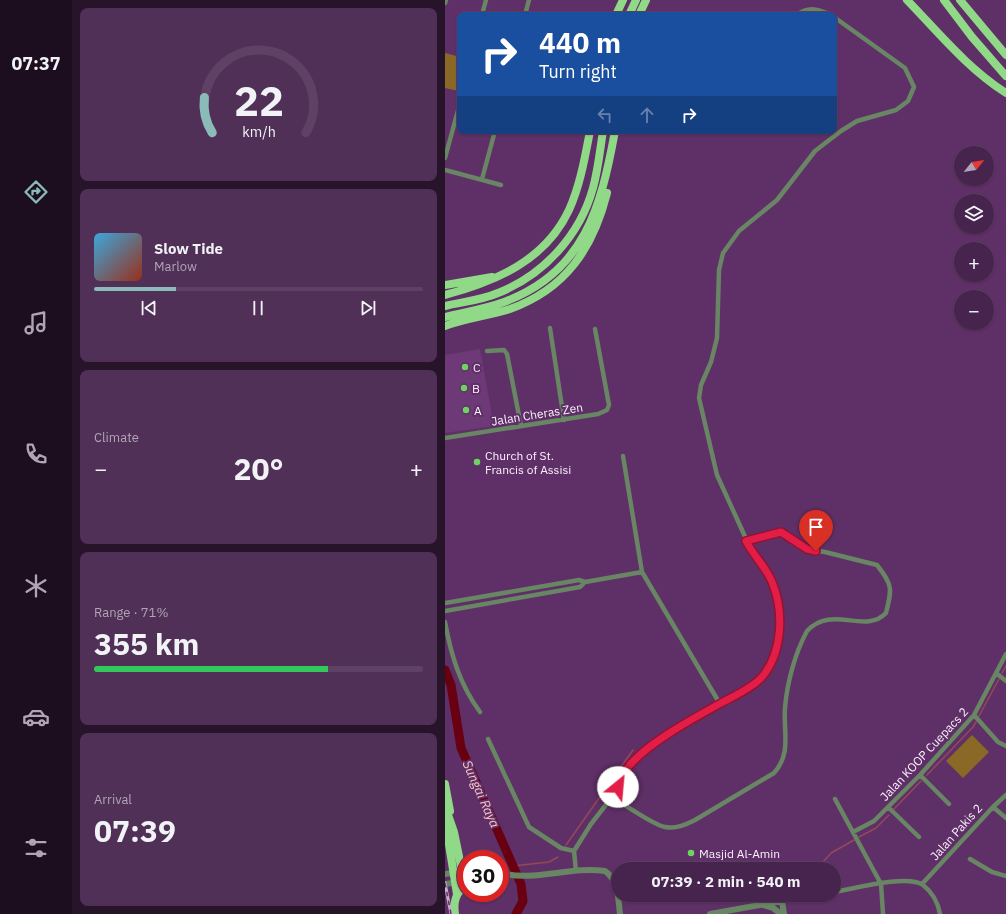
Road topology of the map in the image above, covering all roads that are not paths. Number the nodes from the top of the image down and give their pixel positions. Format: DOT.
graph roads {
  1 [pos="486,0"];
  2 [pos="529,0"];
  3 [pos="623,0"];
  4 [pos="636,0"];
  5 [pos="646,0"];
  6 [pos="907,0"];
  7 [pos="944,0"];
  8 [pos="960,0"];
  9 [pos="483,12"];
  10 [pos="526,12"];
  11 [pos="617,12"];
  12 [pos="630,12"];
  13 [pos="640,12"];
  14 [pos="801,12"];
  15 [pos="825,12"];
  16 [pos="837,19"];
  17 [pos="1006,56"];
  18 [pos="1006,76"];
  19 [pos="1006,93"];
  20 [pos="457,114"];
  21 [pos="494,134"];
  22 [pos="589,134"];
  23 [pos="602,134"];
  24 [pos="614,134"];
  25 [pos="610,156"];
  26 [pos="445,158"];
  27 [pos="445,170"];
  28 [pos="482,179"];
  29 [pos="501,185"];
  30 [pos="501,276"];
  31 [pos="445,285"];
  32 [pos="445,295"];
  33 [pos="445,306"];
  34 [pos="445,317"];
  35 [pos="445,326"];
  36 [pos="550,328"];
  37 [pos="595,329"];
  38 [pos="487,351"];
  39 [pos="564,420"];
  40 [pos="521,426"];
  41 [pos="445,438"];
  42 [pos="623,456"];
  43 [pos="746,541"];
  44 [pos="641,572"];
  45 [pos="585,582"];
  46 [pos="445,603"];
  47 [pos="445,611"];
  48 [pos="445,622"];
  49 [pos="1006,654"];
  50 [pos="996,673"];
  51 [pos="1006,681"];
  52 [pos="720,704"];
  53 [pos="480,712"];
  54 [pos="975,715"];
  55 [pos="488,740"];
  56 [pos="1006,746"];
  57 [pos="920,775"];
  58 [pos="445,784"];
  59 [pos="1006,795"];
  60 [pos="612,797"];
  61 [pos="835,799"];
  62 [pos="949,804"];
  63 [pos="445,806"];
  64 [pos="888,807"];
  65 [pos="993,807"];
  66 [pos="1006,818"];
  67 [pos="445,820"];
  68 [pos="454,832"];
  69 [pos="853,832"];
  70 [pos="919,837"];
  71 [pos="458,850"];
  72 [pos="574,851"];
  73 [pos="970,860"];
  74 [pos="576,871"];
  75 [pos="455,873"];
  76 [pos="445,874"];
  77 [pos="511,875"];
  78 [pos="1006,876"];
  79 [pos="456,882"];
  80 [pos="445,884"];
  81 [pos="881,884"];
  82 [pos="922,884"];
  83 [pos="841,891"];
  84 [pos="457,894"];
  85 [pos="775,902"];
  86 [pos="782,902"];
  87 [pos="760,904"];
  88 [pos="773,911"];
  89 [pos="455,914"];
  90 [pos="620,914"];
  91 [pos="710,914"];
  92 [pos="783,914"];
  93 [pos="883,914"];
  94 [pos="941,914"];
  1 -- 9 [label="street"];
  2 -- 10 [label="street"];
  3 -- 11 [label="highway"];
  4 -- 12 [label="highway"];
  5 -- 13 [label="highway"];
  6 -- 19 [label="highway"];
  7 -- 18 [label="highway"];
  8 -- 17 [label="highway"];
  14 -- 15 [label="street"];
  16 -- 43 [label="street"];
  20 -- 26 [label="street"];
  21 -- 28 [label="street"];
  22 -- 30 [label="highway"];
  23 -- 33 [label="highway"];
  24 -- 25 [label="highway"];
  25 -- 34 [label="highway"];
  25 -- 35 [label="highway"];
  27 -- 28 [label="street"];
  28 -- 29 [label="street"];
  30 -- 31 [label="highway"];
  30 -- 32 [label="highway"];
  36 -- 39 [label="street"];
  37 -- 39 [label="street, Jalan Cheras Zen"];
  38 -- 40 [label="street"];
  39 -- 40 [label="street, Jalan Cheras Zen"];
  40 -- 41 [label="street, Jalan Cheras Zen"];
  42 -- 44 [label="street"];
  43 -- 52 [label="street"];
  43 -- 60 [label="street"];
  44 -- 45 [label="street"];
  44 -- 52 [label="street"];
  45 -- 46 [label="street"];
  45 -- 47 [label="street"];
  48 -- 53 [label="street"];
  49 -- 50 [label="street, Jalan KOOP Cuepacs 2"];
  50 -- 51 [label="street"];
  50 -- 54 [label="street, Jalan KOOP Cuepacs 2"];
  52 -- 60 [label="street"];
  54 -- 56 [label="street"];
  54 -- 57 [label="street, Jalan KOOP Cuepacs 2"];
  55 -- 72 [label="street"];
  57 -- 62 [label="street"];
  57 -- 64 [label="street, Jalan KOOP Cuepacs 2"];
  58 -- 68 [label="highway"];
  59 -- 65 [label="street, Jalan Pakis 2"];
  60 -- 72 [label="street"];
  61 -- 69 [label="street"];
  63 -- 68 [label="highway"];
  64 -- 69 [label="street, Jalan KOOP Cuepacs 2"];
  64 -- 70 [label="street"];
  65 -- 66 [label="street"];
  65 -- 82 [label="street, Jalan Pakis 2"];
  67 -- 75 [label="highway"];
  68 -- 71 [label="highway"];
  69 -- 81 [label="street"];
  72 -- 74 [label="street"];
  73 -- 78 [label="street"];
  74 -- 77 [label="street"];
  74 -- 90 [label="street"];
  75 -- 76 [label="street"];
  75 -- 79 [label="highway"];
  79 -- 80 [label="street"];
  79 -- 84 [label="highway"];
  81 -- 82 [label="street"];
  81 -- 83 [label="street"];
  81 -- 93 [label="street"];
  82 -- 94 [label="street"];
  84 -- 89 [label="highway"];
  85 -- 87 [label="street"];
  86 -- 92 [label="street"];
  87 -- 88 [label="street"];
  87 -- 91 [label="street"];
  88 -- 92 [label="street"];
}
